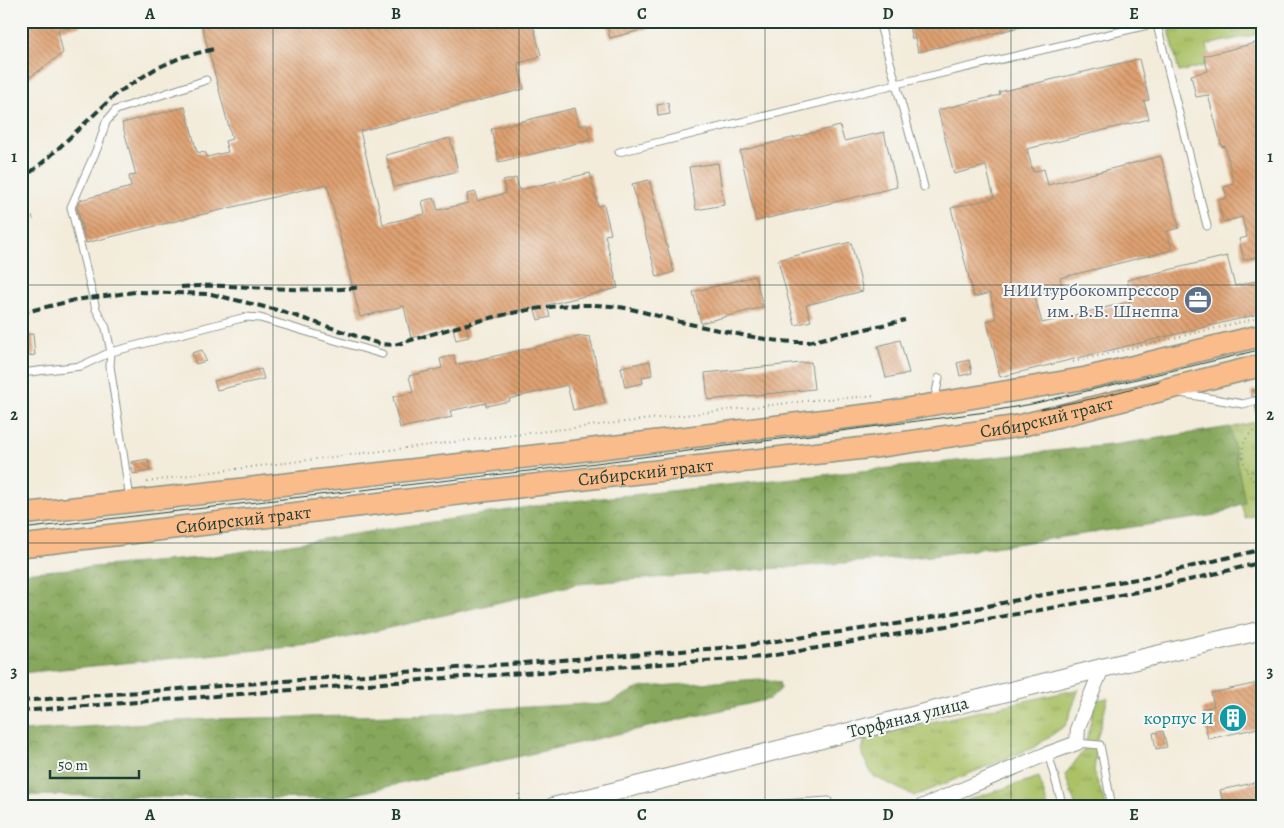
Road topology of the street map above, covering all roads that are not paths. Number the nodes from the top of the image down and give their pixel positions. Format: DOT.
graph roads {
  1 [pos="879,21"];
  2 [pos="1165,21"];
  3 [pos="1156,22"];
  4 [pos="206,80"];
  5 [pos="896,84"];
  6 [pos="619,152"];
  7 [pos="924,187"];
  8 [pos="1207,226"];
  9 [pos="1263,335"];
  10 [pos="111,352"];
  11 [pos="382,354"];
  12 [pos="1263,365"];
  13 [pos="21,373"];
  14 [pos="939,378"];
  15 [pos="1160,389"];
  16 [pos="1254,401"];
  17 [pos="933,405"];
  18 [pos="129,494"];
  19 [pos="21,514"];
  20 [pos="21,546"];
  21 [pos="1263,630"];
  22 [pos="1102,668"];
  23 [pos="1077,743"];
  24 [pos="1048,753"];
  25 [pos="555,807"];
  26 [pos="739,807"];
  27 [pos="829,807"];
  28 [pos="921,807"];
  29 [pos="1063,807"];
  30 [pos="1112,807"];
  1 -- 5 [label="lane"];
  2 -- 3 [label="lane"];
  3 -- 5 [label="lane"];
  3 -- 8 [label="lane"];
  4 -- 10 [label="lane"];
  5 -- 6 [label="lane"];
  5 -- 7 [label="lane"];
  9 -- 17 [label="main road, Сибирский тракт"];
  10 -- 11 [label="lane"];
  10 -- 13 [label="lane"];
  10 -- 18 [label="lane"];
  12 -- 15 [label="main road, Сибирский тракт"];
  14 -- 17 [label="lane"];
  15 -- 16 [label="lane"];
  15 -- 20 [label="main road, Сибирский тракт"];
  17 -- 18 [label="main road, Сибирский тракт"];
  18 -- 19 [label="main road, Сибирский тракт"];
  21 -- 22 [label="street, Торфяная улица"];
  22 -- 23 [label="street"];
  22 -- 25 [label="street, Торфяная улица"];
  23 -- 24 [label="street"];
  23 -- 30 [label="lane"];
  24 -- 28 [label="street"];
  24 -- 29 [label="lane"];
  26 -- 27 [label="lane"];
}
